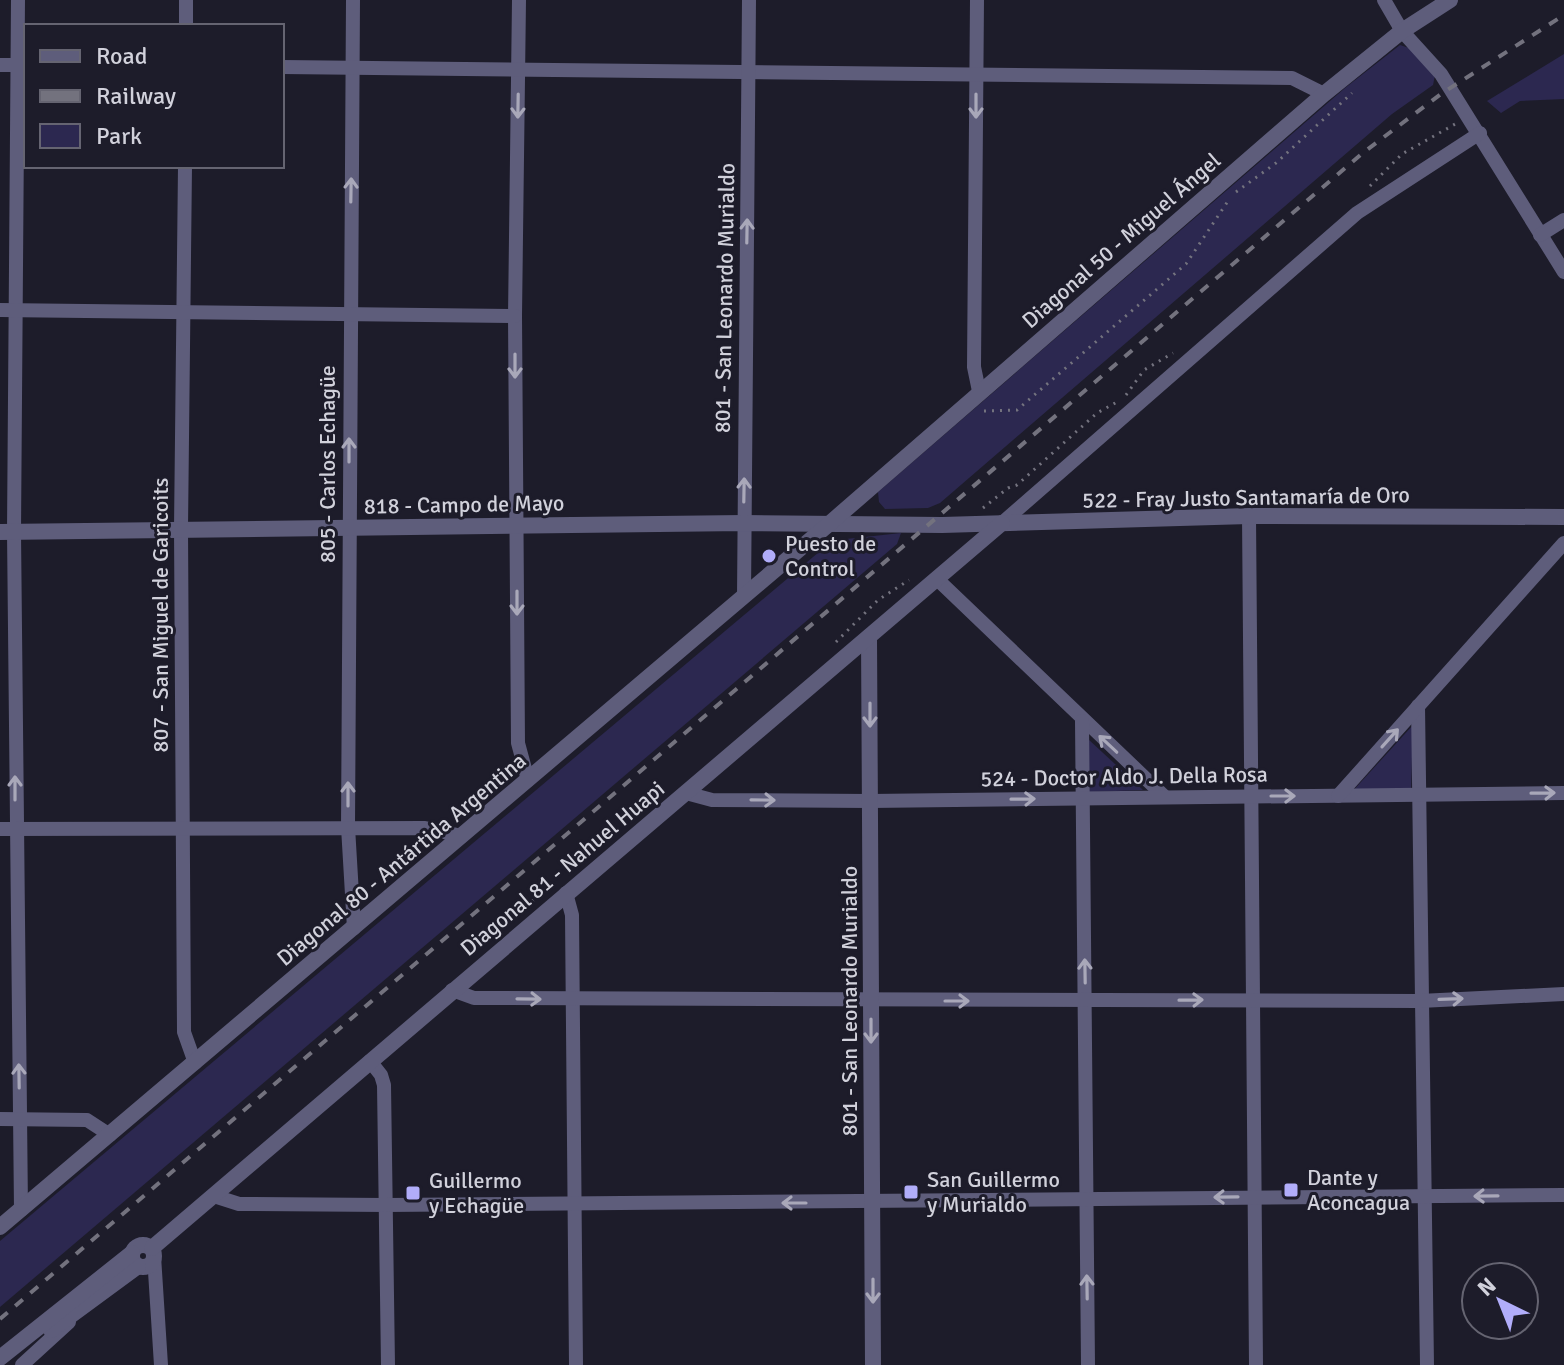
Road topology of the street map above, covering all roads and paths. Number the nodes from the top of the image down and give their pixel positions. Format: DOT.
graph roads {
  1 [pos="18,0"];
  2 [pos="186,0"];
  3 [pos="353,0"];
  4 [pos="519,0"];
  5 [pos="749,0"];
  6 [pos="977,0"];
  7 [pos="1384,0"];
  8 [pos="1450,0"];
  9 [pos="186,24"];
  10 [pos="1402,31"];
  11 [pos="0,65"];
  12 [pos="21,65"];
  13 [pos="284,67"];
  14 [pos="352,67"];
  15 [pos="518,70"];
  16 [pos="748,75"];
  17 [pos="976,75"];
  18 [pos="1359,86"];
  19 [pos="1324,94"];
  20 [pos="1463,120"];
  21 [pos="1480,133"];
  22 [pos="185,168"];
  23 [pos="1366,190"];
  24 [pos="1230,197"];
  25 [pos="1211,211"];
  26 [pos="1564,220"];
  27 [pos="1540,235"];
  28 [pos="1564,272"];
  29 [pos="8,310"];
  30 [pos="184,311"];
  31 [pos="349,311"];
  32 [pos="515,316"];
  33 [pos="1175,352"];
  34 [pos="986,395"];
  35 [pos="1249,516"];
  36 [pos="1564,517"];
  37 [pos="744,523"];
  38 [pos="1002,523"];
  39 [pos="829,524"];
  40 [pos="963,524"];
  41 [pos="516,525"];
  42 [pos="929,525"];
  43 [pos="350,527"];
  44 [pos="181,528"];
  45 [pos="7,532"];
  46 [pos="1564,543"];
  47 [pos="918,574"];
  48 [pos="938,580"];
  49 [pos="744,596"];
  50 [pos="869,637"];
  51 [pos="832,647"];
  52 [pos="1418,706"];
  53 [pos="1082,721"];
  54 [pos="528,780"];
  55 [pos="686,793"];
  56 [pos="1564,793"];
  57 [pos="1418,795"];
  58 [pos="1250,796"];
  59 [pos="1338,796"];
  60 [pos="1165,797"];
  61 [pos="1083,798"];
  62 [pos="870,801"];
  63 [pos="182,826"];
  64 [pos="348,827"];
  65 [pos="0,829"];
  66 [pos="16,829"];
  67 [pos="462,836"];
  68 [pos="548,889"];
  69 [pos="566,893"];
  70 [pos="517,915"];
  71 [pos="354,928"];
  72 [pos="452,990"];
  73 [pos="1564,994"];
  74 [pos="572,999"];
  75 [pos="1254,1000"];
  76 [pos="871,1001"];
  77 [pos="1085,1001"];
  78 [pos="1420,1001"];
  79 [pos="370,1061"];
  80 [pos="195,1063"];
  81 [pos="0,1119"];
  82 [pos="19,1119"];
  83 [pos="110,1135"];
  84 [pos="1564,1195"];
  85 [pos="214,1196"];
  86 [pos="1254,1196"];
  87 [pos="1424,1197"];
  88 [pos="1086,1199"];
  89 [pos="872,1202"];
  90 [pos="574,1204"];
  91 [pos="386,1205"];
  92 [pos="21,1210"];
  93 [pos="0,1227"];
  94 [pos="143,1258"];
  95 [pos="76,1313"];
  96 [pos="0,1358"];
  97 [pos="6,1365"];
  98 [pos="22,1365"];
  99 [pos="161,1365"];
  100 [pos="388,1365"];
  101 [pos="576,1365"];
  102 [pos="873,1365"];
  103 [pos="1088,1365"];
  104 [pos="1256,1365"];
  105 [pos="1427,1365"];
  1 -- 12 [label="street"];
  2 -- 9 [label="street"];
  3 -- 14 [label="street, 805 - Carlos Echagüe"];
  4 -- 15 [label="street"];
  5 -- 16 [label="street, 801 - San Leonardo Murialdo"];
  6 -- 17 [label="street"];
  7 -- 10 [label="street"];
  8 -- 10 [label="street, Diagonal 50 - Miguel Ángel"];
  10 -- 19 [label="street, Diagonal 50 - Miguel Ángel"];
  10 -- 21 [label="street"];
  11 -- 12 [label="street"];
  12 -- 29 [label="street"];
  13 -- 14 [label="street"];
  14 -- 15 [label="street"];
  31 -- 14 [label="street, 805 - Carlos Echagüe, one-way"];
  15 -- 16 [label="street"];
  15 -- 32 [label="street, one-way"];
  16 -- 17 [label="street"];
  37 -- 16 [label="street, 801 - San Leonardo Murialdo, one-way"];
  17 -- 19 [label="street"];
  17 -- 34 [label="street, one-way"];
  18 -- 24 [label="path"];
  19 -- 34 [label="street, Diagonal 50 - Miguel Ángel"];
  20 -- 23 [label="path"];
  21 -- 27 [label="street"];
  21 -- 38 [label="street"];
  22 -- 30 [label="street, 807 - San Miguel de Garicoits"];
  24 -- 25 [label="path"];
  24 -- 34 [label="path"];
  26 -- 27 [label="street"];
  27 -- 28 [label="street"];
  29 -- 30 [label="street"];
  29 -- 45 [label="street"];
  30 -- 31 [label="street"];
  30 -- 44 [label="street, 807 - San Miguel de Garicoits"];
  31 -- 32 [label="street"];
  43 -- 31 [label="street, 805 - Carlos Echagüe, one-way"];
  32 -- 41 [label="street, one-way"];
  33 -- 40 [label="path"];
  34 -- 39 [label="street, Diagonal 50 - Miguel Ángel"];
  35 -- 36 [label="street, 522 - Fray Justo Santamaría de Oro"];
  35 -- 38 [label="street, 522 - Fray Justo Santamaría de Oro"];
  35 -- 58 [label="street"];
  37 -- 39 [label="street, 818 - Campo de Mayo"];
  37 -- 41 [label="street, 818 - Campo de Mayo"];
  37 -- 49 [label="street, 801 - San Leonardo Murialdo"];
  38 -- 40 [label="street, 522 - Fray Justo Santamaría de Oro"];
  38 -- 48 [label="street, Diagonal 81 - Nahuel Huapi"];
  39 -- 42 [label="street, 818 - Campo de Mayo"];
  39 -- 49 [label="street, Diagonal 80 - Antártida Argentina"];
  40 -- 42 [label="street, 522 - Fray Justo Santamaría de Oro"];
  41 -- 43 [label="street, 818 - Campo de Mayo"];
  41 -- 54 [label="street, one-way"];
  43 -- 44 [label="street, 818 - Campo de Mayo"];
  64 -- 43 [label="street, 805 - Carlos Echagüe, one-way"];
  44 -- 45 [label="street, 818 - Campo de Mayo"];
  44 -- 63 [label="street, 807 - San Miguel de Garicoits"];
  66 -- 45 [label="street, one-way"];
  46 -- 52 [label="street"];
  47 -- 51 [label="path"];
  48 -- 50 [label="street, Diagonal 81 - Nahuel Huapi"];
  48 -- 53 [label="street"];
  49 -- 54 [label="street, Diagonal 80 - Antártida Argentina"];
  50 -- 55 [label="street, Diagonal 81 - Nahuel Huapi"];
  50 -- 62 [label="street, 801 - San Leonardo Murialdo, one-way"];
  52 -- 57 [label="street"];
  59 -- 52 [label="street, one-way"];
  60 -- 53 [label="street, one-way"];
  53 -- 61 [label="street"];
  54 -- 67 [label="street, Diagonal 80 - Antártida Argentina"];
  55 -- 62 [label="street, 524 - Doctor Aldo J. Della Rosa, one-way"];
  55 -- 69 [label="street, Diagonal 81 - Nahuel Huapi"];
  57 -- 56 [label="street, 524 - Doctor Aldo J. Della Rosa, one-way"];
  57 -- 59 [label="street, 524 - Doctor Aldo J. Della Rosa"];
  57 -- 78 [label="street"];
  58 -- 59 [label="street, 524 - Doctor Aldo J. Della Rosa, one-way"];
  58 -- 60 [label="street, 524 - Doctor Aldo J. Della Rosa"];
  58 -- 75 [label="street"];
  60 -- 61 [label="street, 524 - Doctor Aldo J. Della Rosa"];
  62 -- 61 [label="street, 524 - Doctor Aldo J. Della Rosa, one-way"];
  77 -- 61 [label="street, one-way"];
  62 -- 76 [label="street, 801 - San Leonardo Murialdo"];
  63 -- 64 [label="street"];
  63 -- 66 [label="street"];
  63 -- 80 [label="street, 807 - San Miguel de Garicoits"];
  64 -- 67 [label="street"];
  64 -- 71 [label="street, 805 - Carlos Echagüe"];
  65 -- 66 [label="street"];
  82 -- 66 [label="street, one-way"];
  67 -- 71 [label="street, Diagonal 80 - Antártida Argentina"];
  68 -- 70 [label="path"];
  69 -- 72 [label="street, Diagonal 81 - Nahuel Huapi"];
  69 -- 74 [label="street"];
  71 -- 80 [label="street, Diagonal 80 - Antártida Argentina"];
  72 -- 74 [label="street, one-way"];
  72 -- 79 [label="street, Diagonal 81 - Nahuel Huapi"];
  78 -- 73 [label="street, one-way"];
  74 -- 76 [label="street"];
  74 -- 90 [label="street"];
  77 -- 75 [label="street, one-way"];
  75 -- 78 [label="street"];
  75 -- 86 [label="street"];
  76 -- 77 [label="street, one-way"];
  76 -- 89 [label="street, 801 - San Leonardo Murialdo, one-way"];
  77 -- 88 [label="street"];
  78 -- 87 [label="street"];
  79 -- 85 [label="street, Diagonal 81 - Nahuel Huapi"];
  79 -- 91 [label="street"];
  80 -- 83 [label="street, Diagonal 80 - Antártida Argentina"];
  81 -- 82 [label="street"];
  82 -- 83 [label="street"];
  82 -- 92 [label="street"];
  83 -- 92 [label="street, Diagonal 80 - Antártida Argentina"];
  84 -- 87 [label="street, one-way"];
  85 -- 91 [label="street"];
  85 -- 94 [label="street, Diagonal 81 - Nahuel Huapi"];
  86 -- 87 [label="street"];
  86 -- 88 [label="street, one-way"];
  86 -- 104 [label="street"];
  87 -- 105 [label="street"];
  88 -- 89 [label="street"];
  103 -- 88 [label="street, one-way"];
  89 -- 90 [label="street, one-way"];
  89 -- 102 [label="street, 801 - San Leonardo Murialdo, one-way"];
  90 -- 91 [label="street"];
  90 -- 101 [label="street"];
  91 -- 100 [label="street"];
  92 -- 93 [label="street, Diagonal 80 - Antártida Argentina"];
  94 -- 95 [label="street, Diagonal 81 - Nahuel Huapi"];
  94 -- 96 [label="street"];
  94 -- 99 [label="street"];
  95 -- 97 [label="street"];
  95 -- 98 [label="street, Diagonal 81 - Nahuel Huapi"];
}
